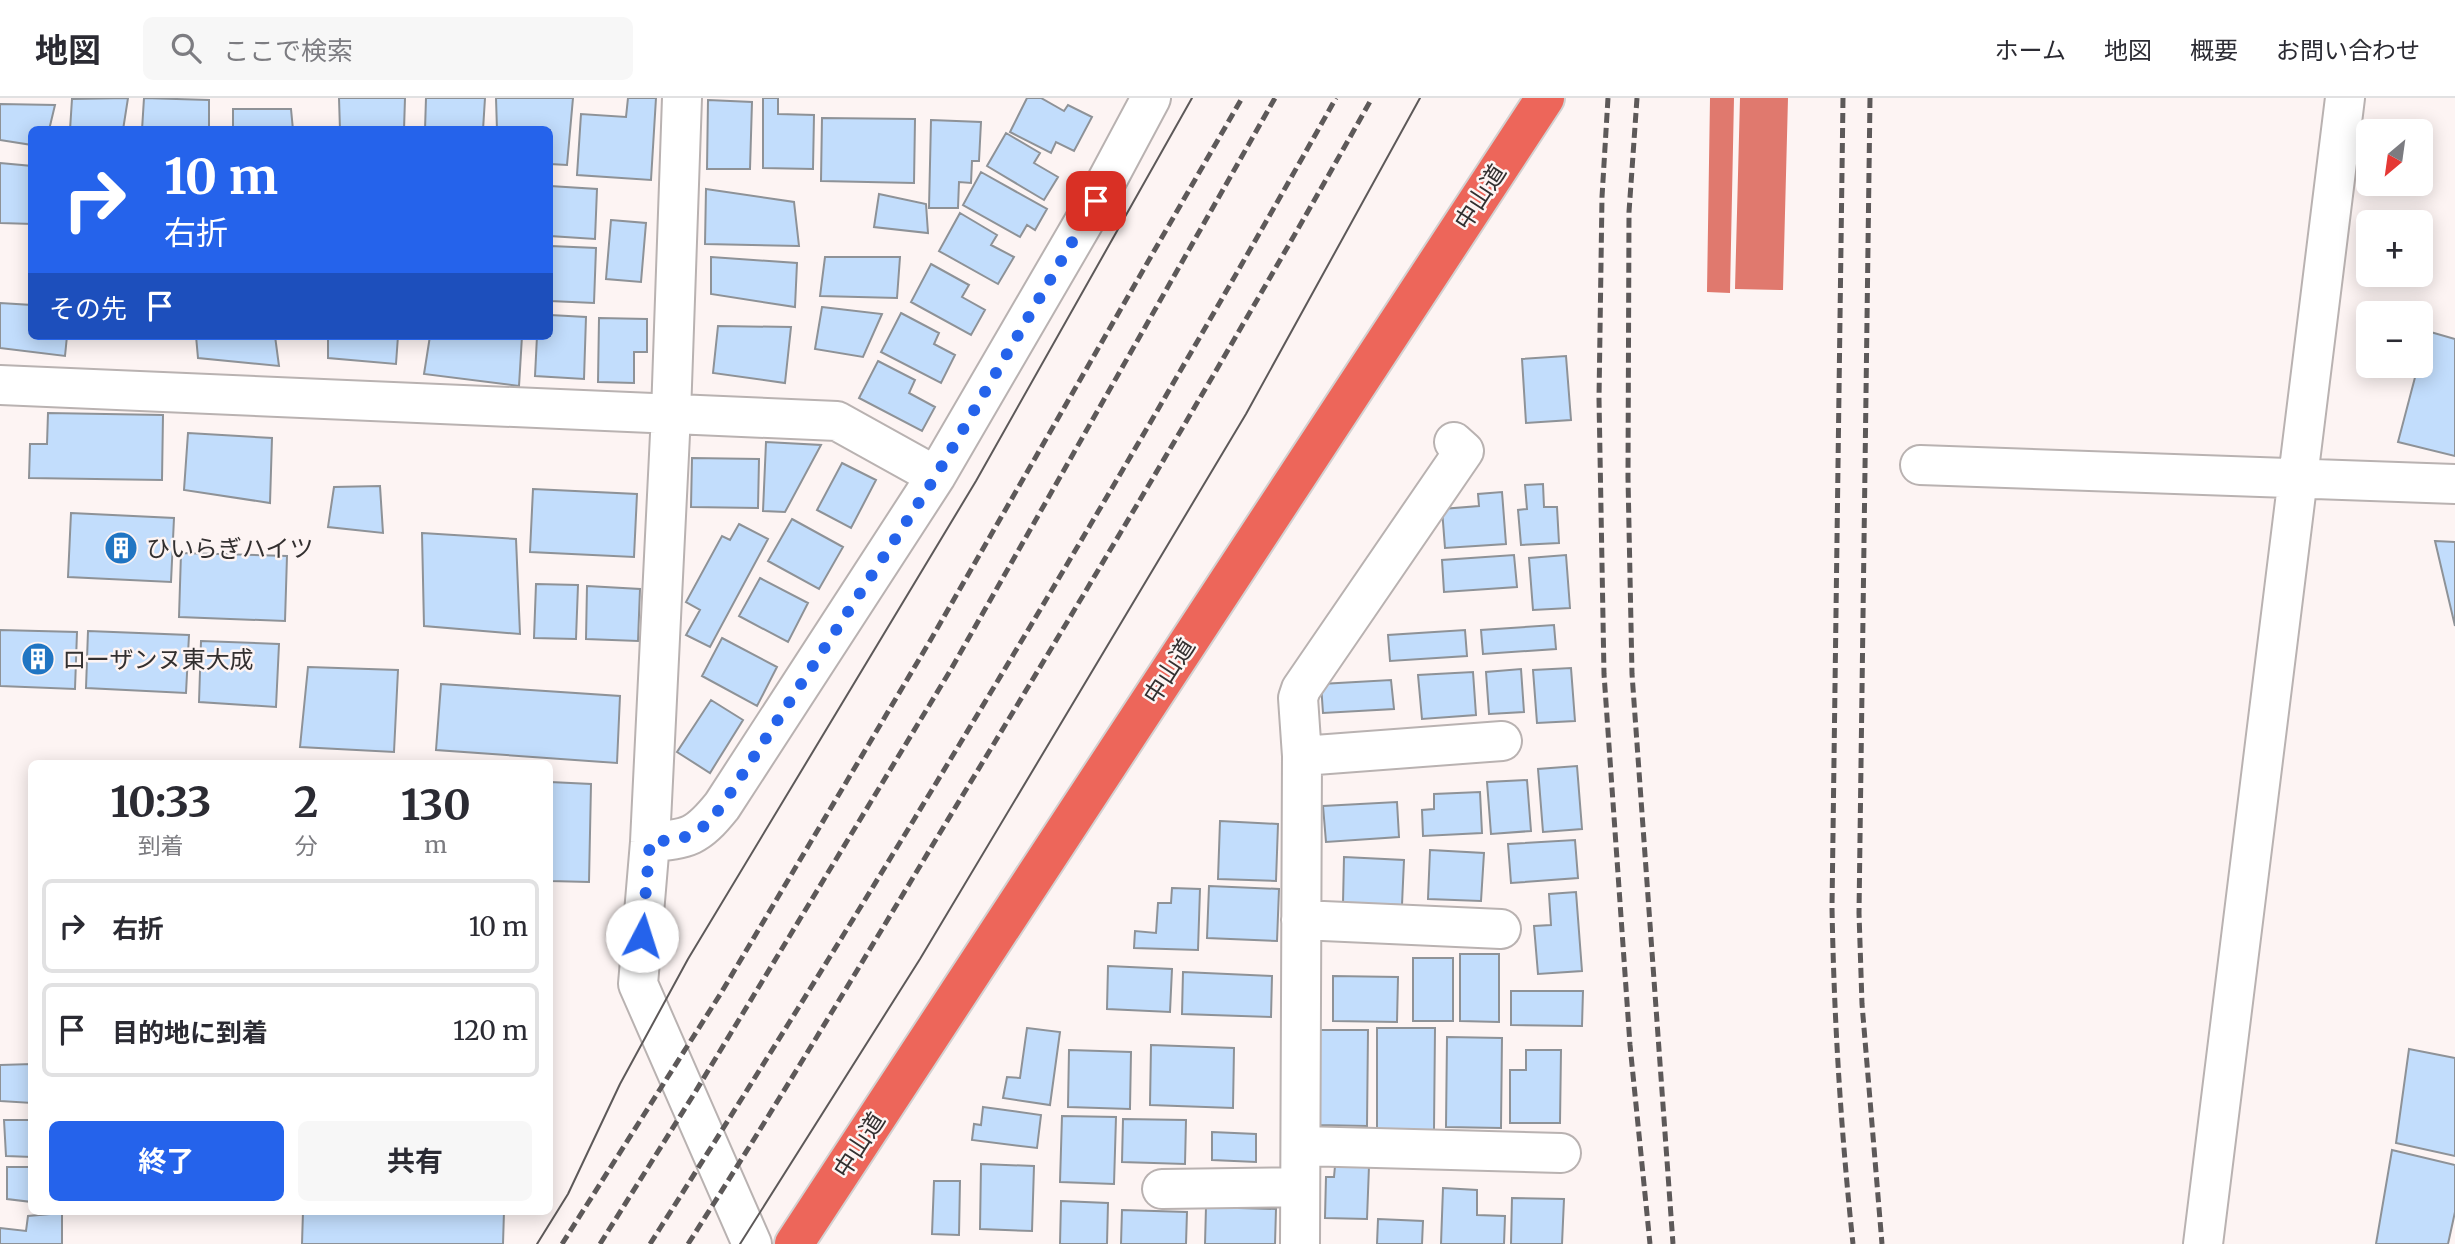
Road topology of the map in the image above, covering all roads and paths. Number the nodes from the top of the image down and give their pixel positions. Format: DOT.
graph roads {
  1 [pos="682,98"];
  2 [pos="1151,98"];
  3 [pos="1545,98"];
  4 [pos="2345,98"];
  5 [pos="0,385"];
  6 [pos="671,414"];
  7 [pos="1454,442"];
  8 [pos="1920,465"];
  9 [pos="936,476"];
  10 [pos="2298,478"];
  11 [pos="2455,484"];
  12 [pos="1502,741"];
  13 [pos="1302,756"];
  14 [pos="650,842"];
  15 [pos="1301,920"];
  16 [pos="1501,929"];
  17 [pos="1301,1146"];
  18 [pos="1561,1153"];
  19 [pos="1300,1187"];
  20 [pos="1162,1189"];
  21 [pos="751,1244"];
  22 [pos="794,1244"];
  23 [pos="1300,1244"];
  24 [pos="2203,1244"];
  1 -- 6 [label="street"];
  2 -- 9 [label="street"];
  3 -- 22 [label="highway, 中山道"];
  4 -- 10 [label="street"];
  5 -- 6 [label="street"];
  6 -- 9 [label="street"];
  6 -- 14 [label="street"];
  7 -- 13 [label="street"];
  8 -- 10 [label="street"];
  9 -- 14 [label="street"];
  10 -- 11 [label="street"];
  10 -- 24 [label="street"];
  12 -- 13 [label="street"];
  13 -- 15 [label="street"];
  14 -- 21 [label="street"];
  15 -- 16 [label="street"];
  15 -- 17 [label="street"];
  17 -- 18 [label="street"];
  17 -- 19 [label="street"];
  19 -- 20 [label="street"];
  19 -- 23 [label="street"];
}
